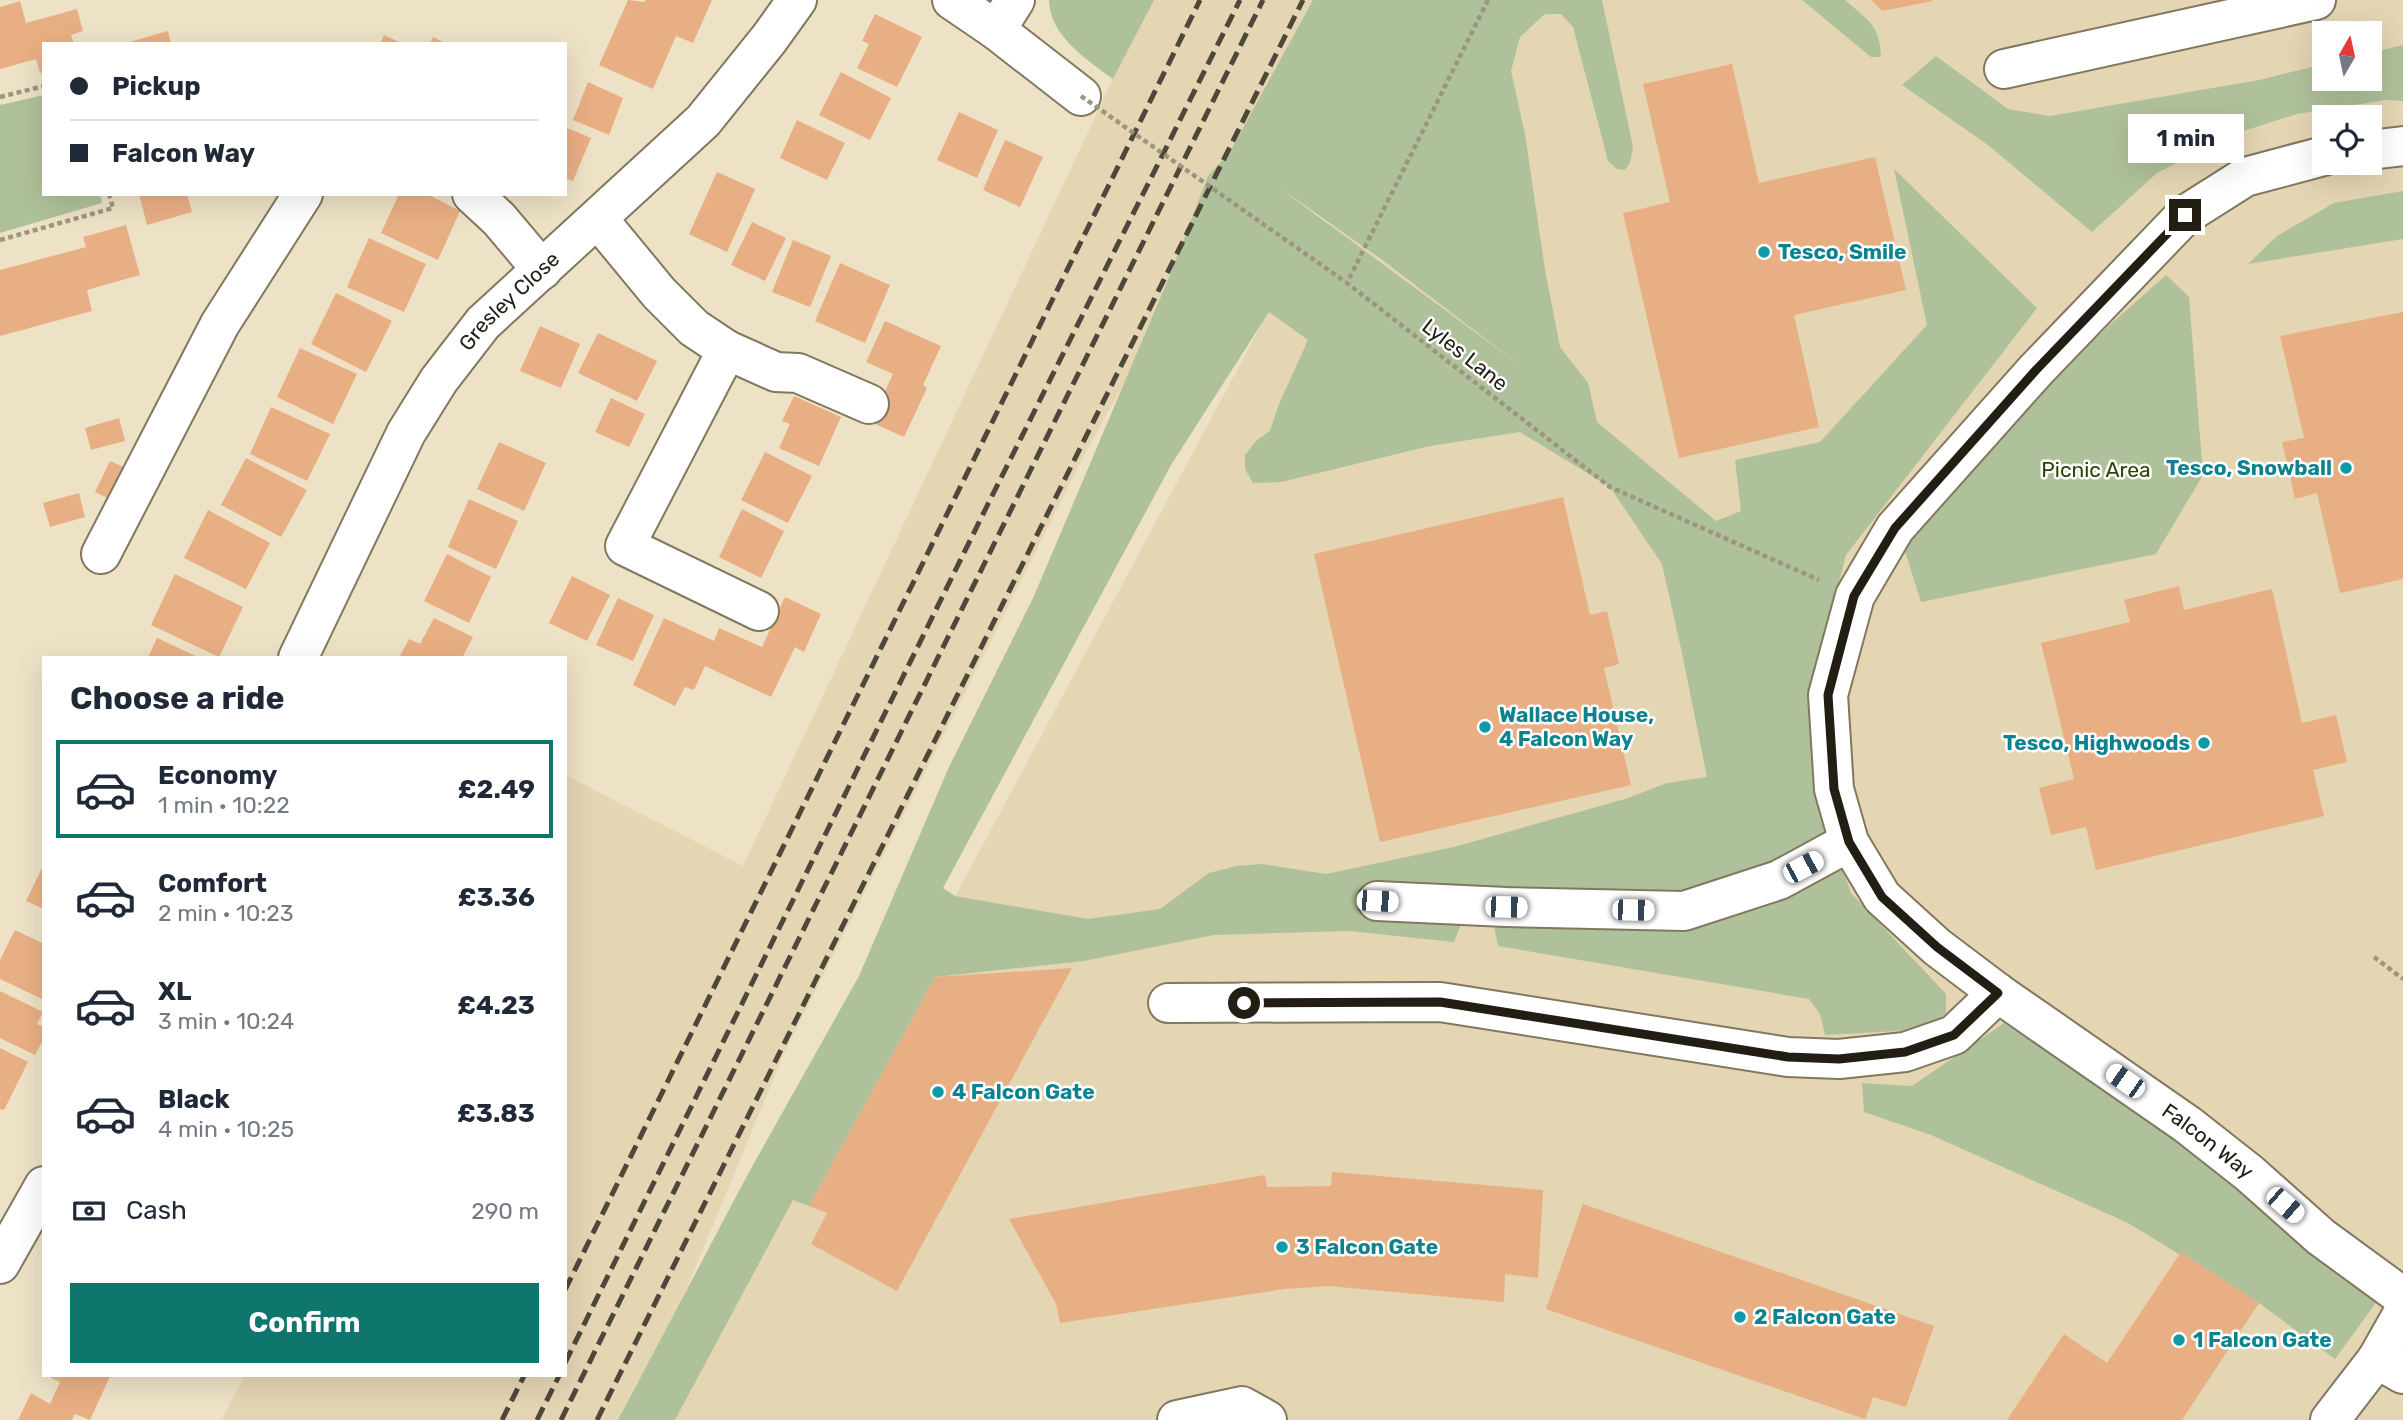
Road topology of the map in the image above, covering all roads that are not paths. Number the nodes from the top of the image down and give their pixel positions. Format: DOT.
graph roads {
  1 [pos="797,0"];
  2 [pos="953,0"];
  3 [pos="2316,0"];
  4 [pos="1005,15"];
  5 [pos="2004,69"];
  6 [pos="1081,96"];
  7 [pos="2403,146"];
  8 [pos="2382,149"];
  9 [pos="2312,159"];
  10 [pos="302,196"];
  11 [pos="474,196"];
  12 [pos="598,219"];
  13 [pos="542,270"];
  14 [pos="727,350"];
  15 [pos="870,404"];
  16 [pos="101,554"];
  17 [pos="760,611"];
  18 [pos="299,656"];
  19 [pos="1849,842"];
  20 [pos="1377,901"];
  21 [pos="1998,993"];
  22 [pos="1168,1003"];
  23 [pos="42,1189"];
  24 [pos="0,1264"];
  25 [pos="2403,1297"];
  26 [pos="2403,1313"];
  27 [pos="2390,1366"];
  28 [pos="1177,1420"];
  29 [pos="1267,1420"];
  30 [pos="2330,1420"];
  1 -- 12 [label="street, Gresley Close"];
  2 -- 4 [label="street"];
  3 -- 5 [label="street"];
  4 -- 6 [label="street"];
  7 -- 8 [label="street"];
  9 -- 19 [label="street, Falcon Way"];
  10 -- 16 [label="street"];
  11 -- 13 [label="street"];
  12 -- 13 [label="street, Gresley Close"];
  12 -- 14 [label="street"];
  13 -- 18 [label="street, Gresley Close"];
  14 -- 15 [label="street"];
  14 -- 17 [label="street"];
  19 -- 20 [label="street"];
  19 -- 21 [label="street, Falcon Way"];
  21 -- 22 [label="street"];
  21 -- 25 [label="street, Falcon Way"];
  23 -- 24 [label="street"];
  26 -- 27 [label="street"];
  27 -- 30 [label="street"];
  28 -- 29 [label="street"];
}
